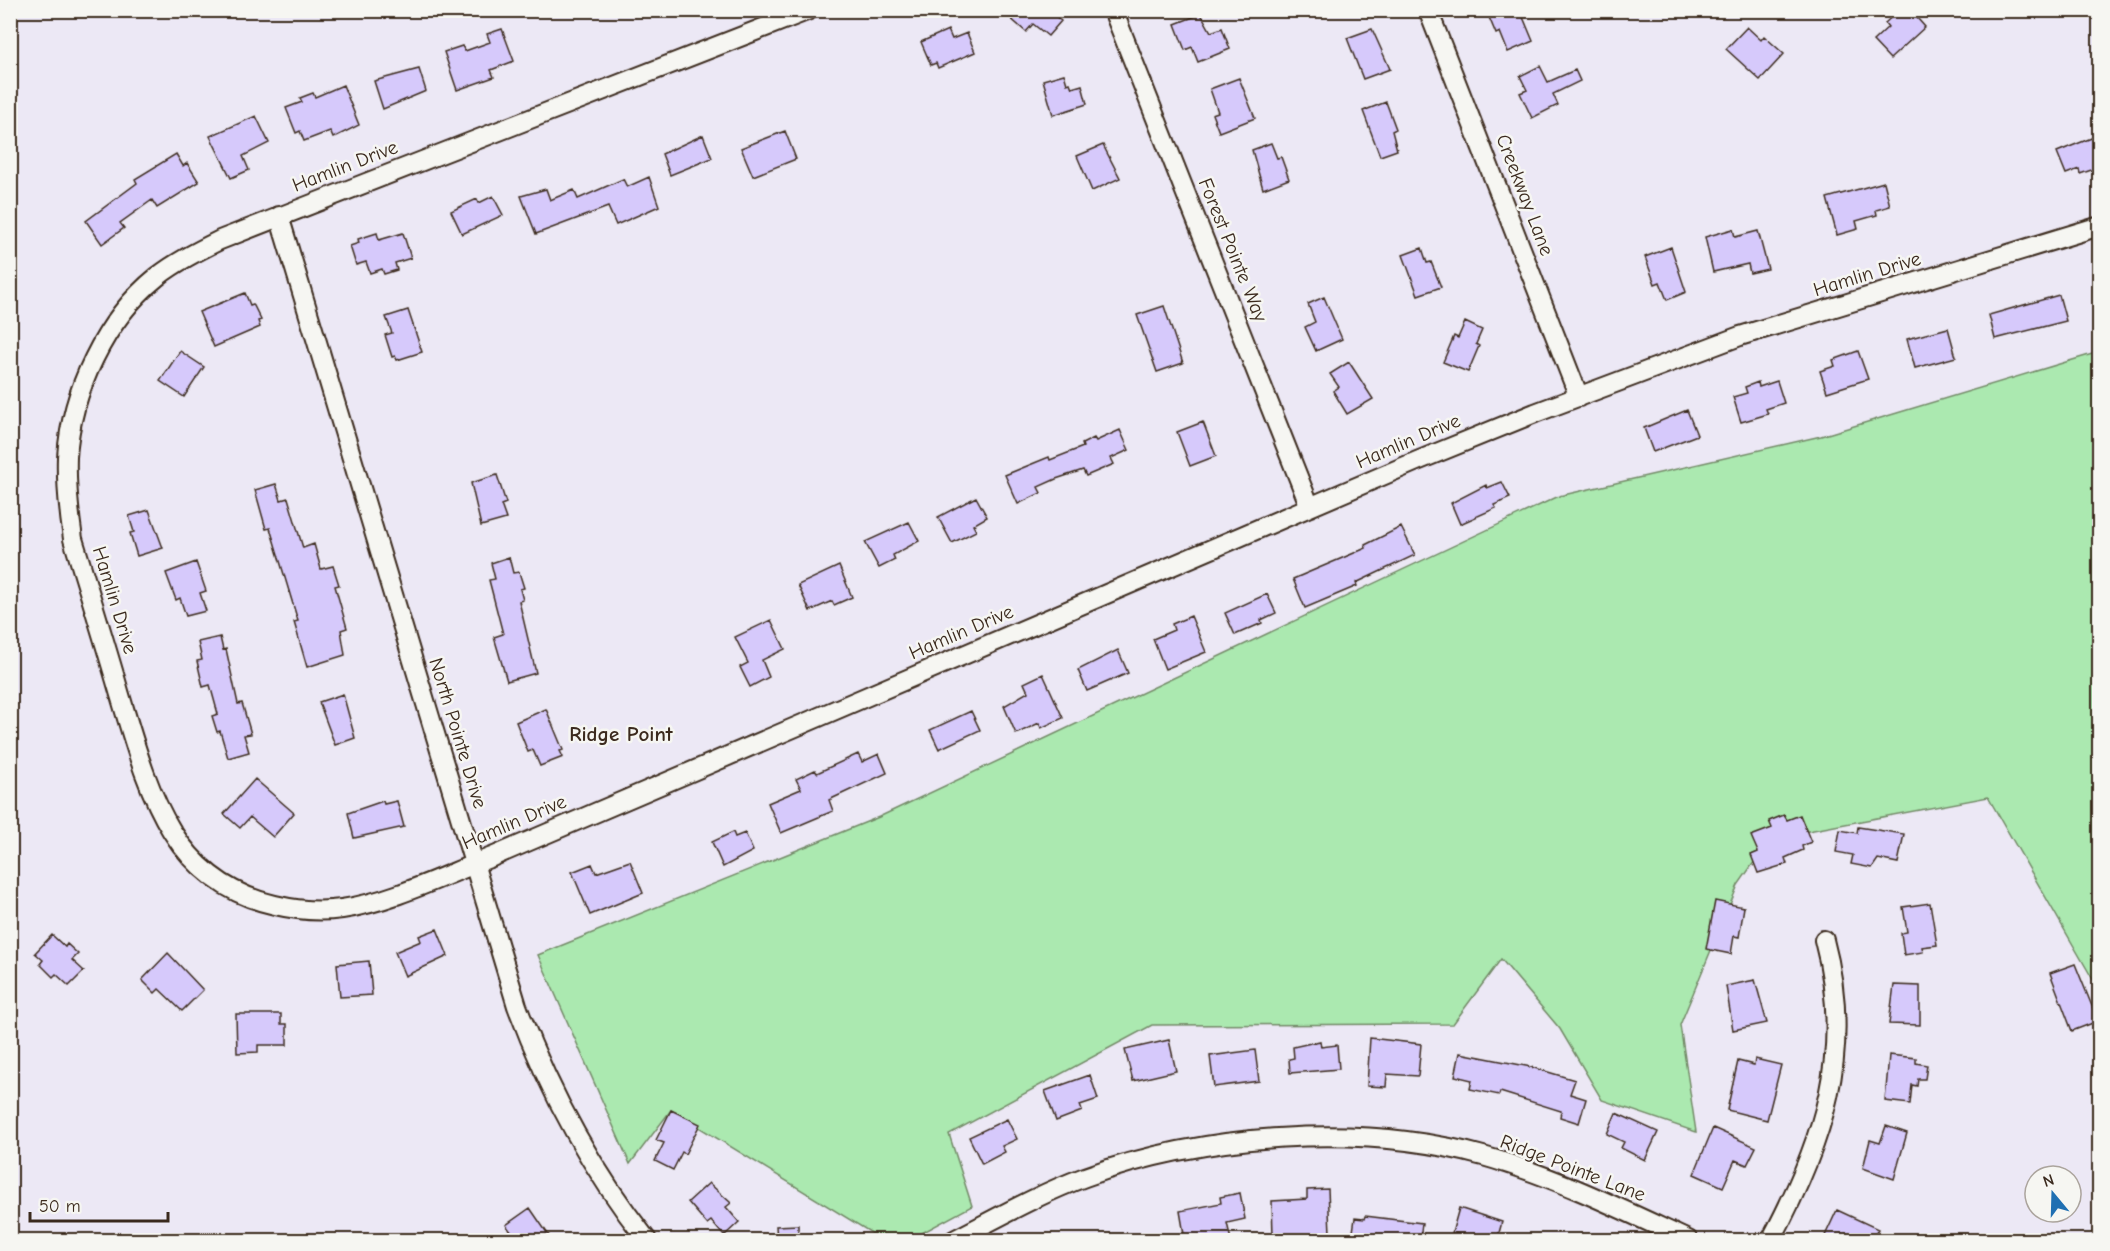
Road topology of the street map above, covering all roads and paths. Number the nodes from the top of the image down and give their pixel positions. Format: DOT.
graph roads {
  1 [pos="809,10"];
  2 [pos="1113,10"];
  3 [pos="1428,10"];
  4 [pos="279,216"];
  5 [pos="2100,226"];
  6 [pos="1579,397"];
  7 [pos="1310,507"];
  8 [pos="475,864"];
  9 [pos="1824,940"];
  10 [pos="647,1240"];
  11 [pos="954,1240"];
  12 [pos="1688,1240"];
  13 [pos="1771,1240"];
  1 -- 4 [label="street, Hamlin Drive"];
  2 -- 7 [label="street, Forest Pointe Way"];
  3 -- 6 [label="street, Creekway Lane"];
  4 -- 8 [label="street, North Pointe Drive"];
  4 -- 8 [label="street, Hamlin Drive"];
  5 -- 6 [label="street, Hamlin Drive"];
  6 -- 7 [label="street, Hamlin Drive"];
  7 -- 8 [label="street, Hamlin Drive"];
  8 -- 10 [label="street, North Pointe Drive"];
  9 -- 13 [label="street"];
  11 -- 12 [label="street, Ridge Pointe Lane"];
}
